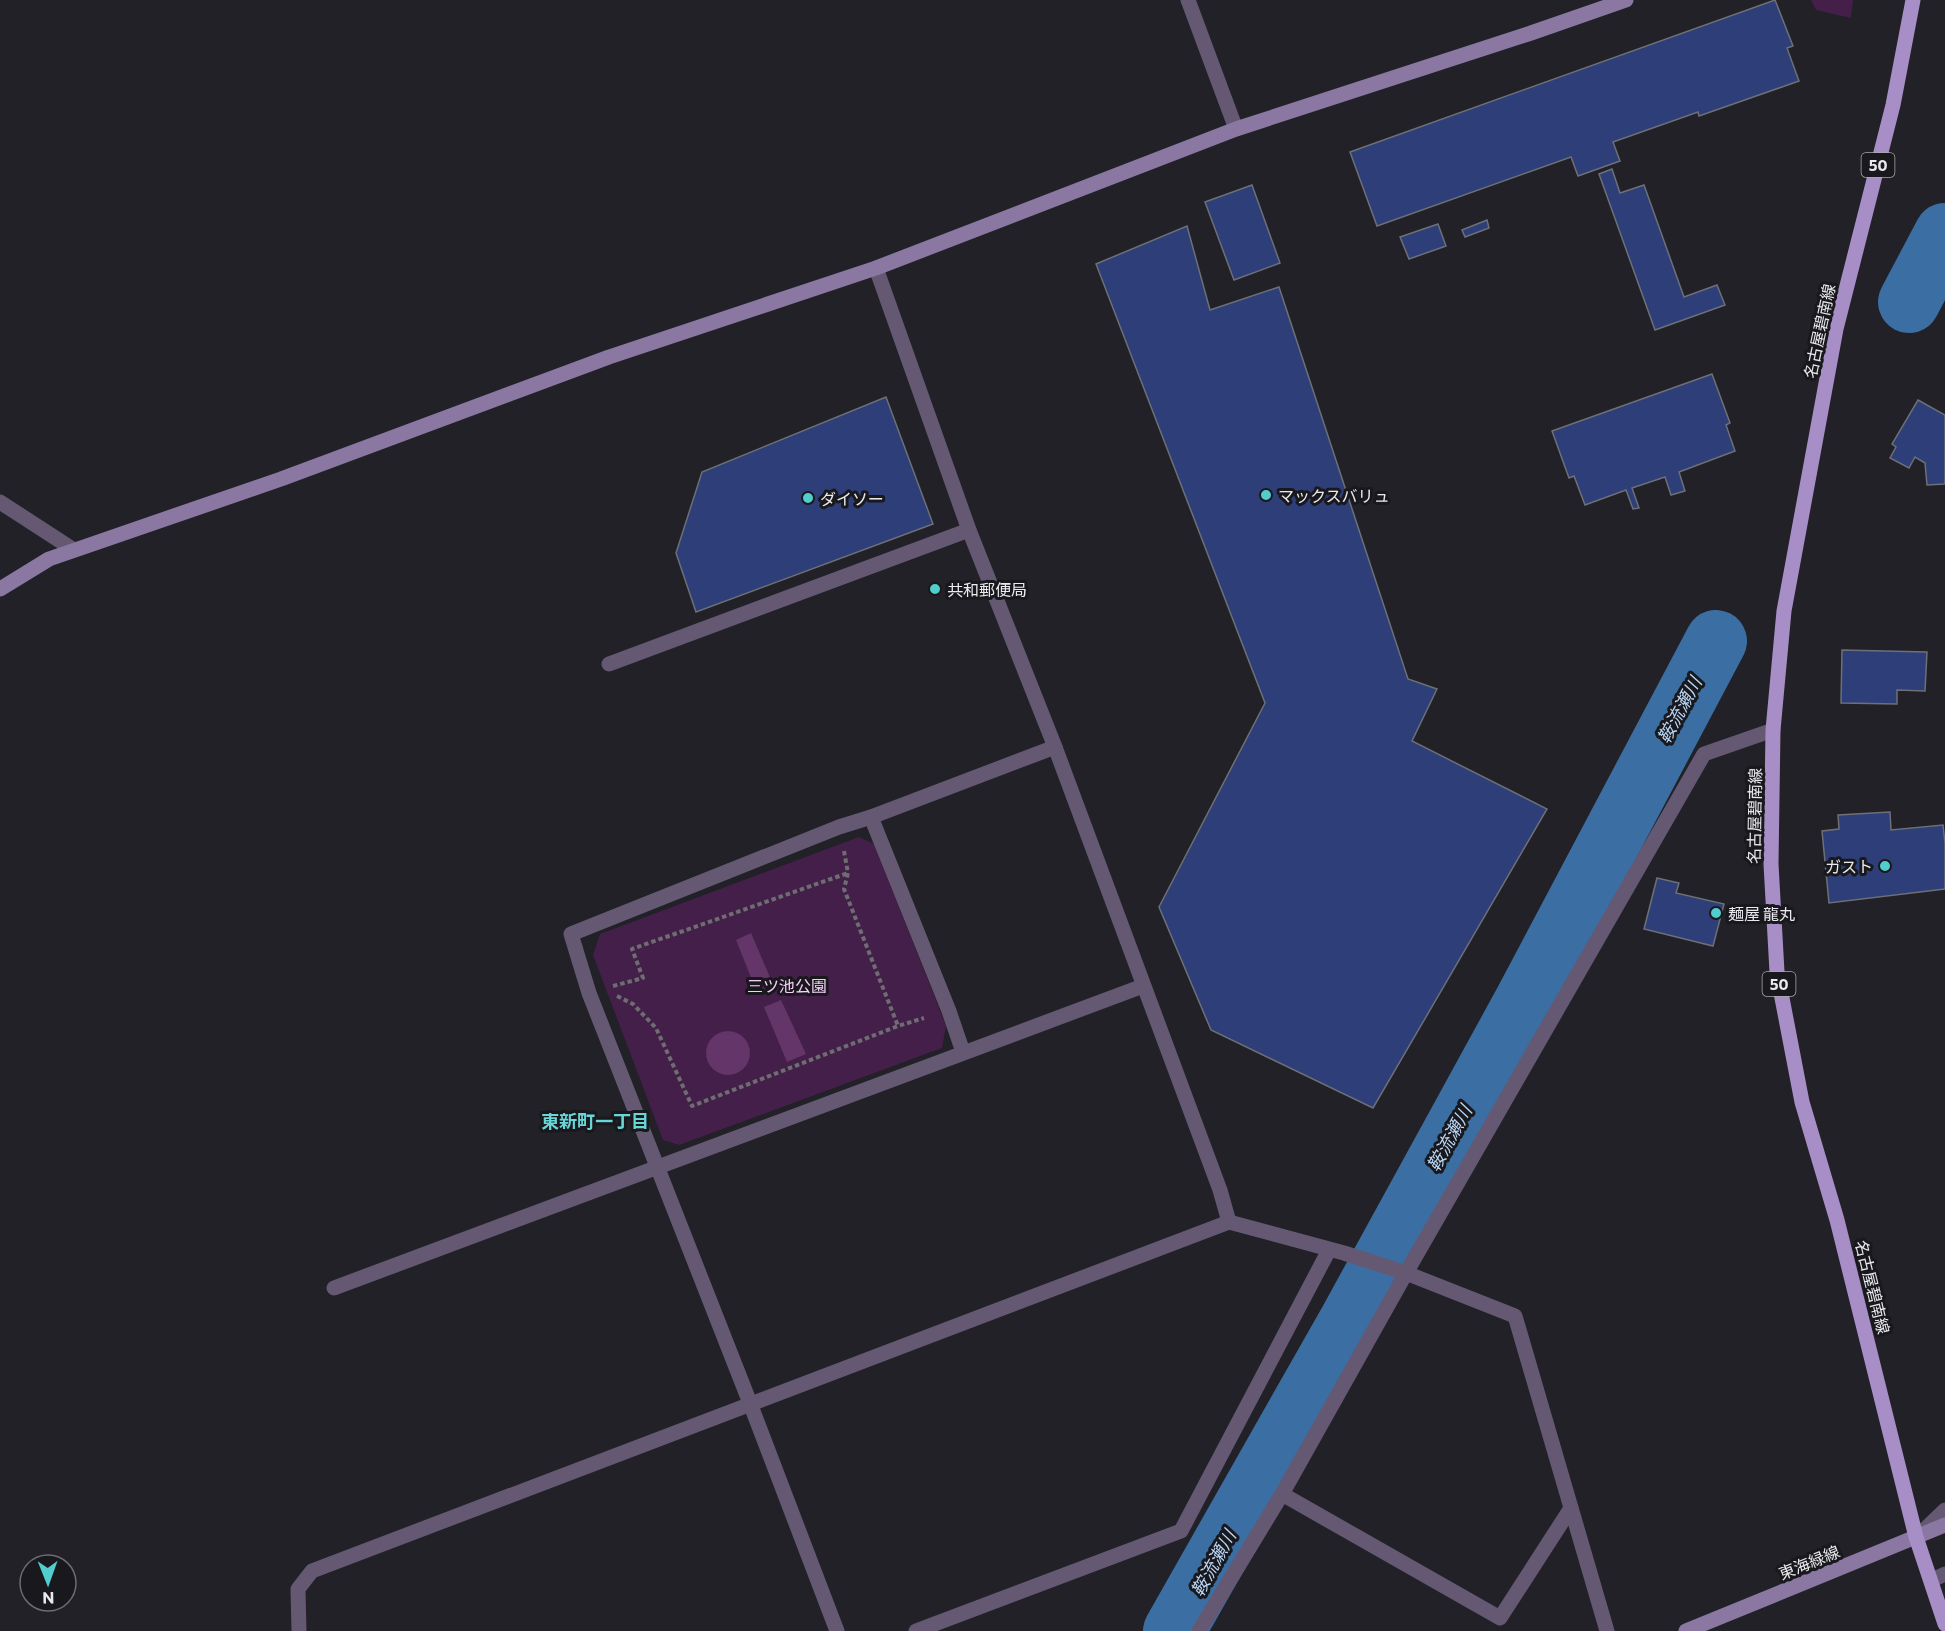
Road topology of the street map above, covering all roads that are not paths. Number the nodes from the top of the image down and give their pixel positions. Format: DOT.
graph roads {
  1 [pos="1188,0"];
  2 [pos="1626,0"];
  3 [pos="1913,0"];
  4 [pos="1236,129"];
  5 [pos="876,268"];
  6 [pos="0,502"];
  7 [pos="969,530"];
  8 [pos="74,550"];
  9 [pos="0,589"];
  10 [pos="609,664"];
  11 [pos="1773,730"];
  12 [pos="1054,747"];
  13 [pos="871,817"];
  14 [pos="1143,986"];
  15 [pos="963,1052"];
  16 [pos="658,1168"];
  17 [pos="1229,1222"];
  18 [pos="1337,1251"];
  19 [pos="1401,1272"];
  20 [pos="334,1288"];
  21 [pos="750,1403"];
  22 [pos="1282,1494"];
  23 [pos="1571,1508"];
  24 [pos="1945,1510"];
  25 [pos="1945,1525"];
  26 [pos="1916,1537"];
  27 [pos="1938,1577"];
  28 [pos="1945,1624"];
  29 [pos="299,1631"];
  30 [pos="837,1631"];
  31 [pos="916,1631"];
  32 [pos="1199,1631"];
  33 [pos="1607,1631"];
  34 [pos="1686,1631"];
  1 -- 4 [label="street"];
  2 -- 4 [label="street"];
  3 -- 11 [label="main road, 名古屋碧南線 / 50"];
  4 -- 5 [label="street"];
  5 -- 7 [label="street"];
  5 -- 8 [label="street"];
  6 -- 8 [label="street"];
  7 -- 10 [label="street"];
  7 -- 12 [label="street"];
  8 -- 9 [label="street"];
  11 -- 19 [label="street"];
  11 -- 26 [label="main road, 名古屋碧南線 / 50"];
  12 -- 13 [label="street"];
  12 -- 14 [label="street"];
  13 -- 15 [label="street"];
  13 -- 16 [label="street"];
  14 -- 15 [label="street"];
  14 -- 17 [label="street"];
  15 -- 16 [label="street"];
  16 -- 20 [label="street"];
  16 -- 21 [label="street"];
  17 -- 18 [label="street"];
  17 -- 21 [label="street"];
  18 -- 19 [label="street"];
  18 -- 31 [label="street"];
  19 -- 22 [label="street"];
  19 -- 23 [label="street"];
  21 -- 29 [label="street"];
  21 -- 30 [label="street"];
  22 -- 23 [label="street"];
  22 -- 32 [label="street"];
  23 -- 33 [label="street"];
  24 -- 26 [label="street"];
  25 -- 26 [label="street, 東海緑線"];
  26 -- 27 [label="main road, 名古屋碧南線 / 50"];
  26 -- 34 [label="street, 東海緑線"];
  27 -- 28 [label="main road, 名古屋碧南線 / 50"];
}
